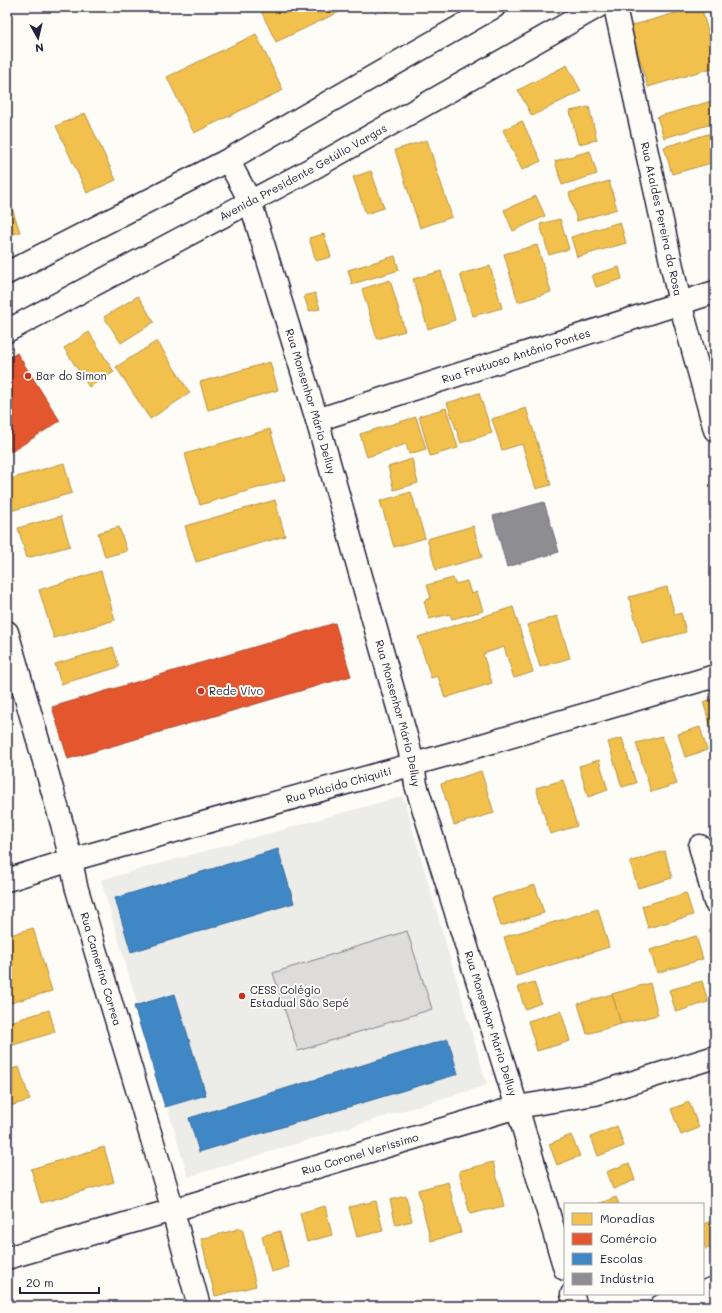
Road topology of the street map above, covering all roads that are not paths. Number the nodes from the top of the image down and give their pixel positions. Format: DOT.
graph roads {
  1 [pos="494,7"];
  2 [pos="597,7"];
  3 [pos="615,7"];
  4 [pos="228,160"];
  5 [pos="250,201"];
  6 [pos="7,273"];
  7 [pos="715,292"];
  8 [pos="680,303"];
  9 [pos="7,331"];
  10 [pos="317,420"];
  11 [pos="715,430"];
  12 [pos="7,632"];
  13 [pos="715,676"];
  14 [pos="413,764"];
  15 [pos="700,846"];
  16 [pos="71,860"];
  17 [pos="7,880"];
  18 [pos="715,902"];
  19 [pos="715,1057"];
  20 [pos="517,1106"];
  21 [pos="173,1210"];
  22 [pos="7,1258"];
  23 [pos="564,1266"];
  24 [pos="715,1288"];
  25 [pos="704,1292"];
  26 [pos="572,1295"];
  27 [pos="693,1295"];
  28 [pos="199,1306"];
  29 [pos="576,1306"];
  30 [pos="661,1306"];
  1 -- 4 [label="street"];
  2 -- 5 [label="street, Avenida Presidente Getúlio Vargas"];
  3 -- 8 [label="street, Rua Ataides Pereira da Rosa"];
  4 -- 5 [label="street, Rua Monsenhor Mário Delluy"];
  4 -- 6 [label="street"];
  5 -- 9 [label="street, Avenida Presidente Getúlio Vargas"];
  5 -- 10 [label="street, Rua Monsenhor Mário Delluy"];
  7 -- 8 [label="street, Rua Frutuoso Antônio Pontes"];
  8 -- 10 [label="street, Rua Frutuoso Antônio Pontes"];
  8 -- 11 [label="street, Rua Ataides Pereira da Rosa"];
  10 -- 14 [label="street, Rua Monsenhor Mário Delluy"];
  12 -- 16 [label="street, Rua Camerino Correa"];
  13 -- 14 [label="street, Rua Plácido Chiquiti"];
  14 -- 16 [label="street, Rua Plácido Chiquiti"];
  14 -- 20 [label="street, Rua Monsenhor Mário Delluy"];
  15 -- 18 [label="street"];
  16 -- 17 [label="street, Rua Plácido Chiquiti"];
  16 -- 21 [label="street, Rua Camerino Correa"];
  19 -- 20 [label="street, Rua Coronel Veríssimo"];
  20 -- 21 [label="street, Rua Coronel Veríssimo"];
  20 -- 23 [label="street, Rua Monsenhor Mário Delluy"];
  21 -- 22 [label="street, Rua Coronel Veríssimo"];
  21 -- 28 [label="street, Rua Camerino Correa"];
  24 -- 25 [label="street"];
  26 -- 29 [label="street"];
  27 -- 30 [label="street"];
}
